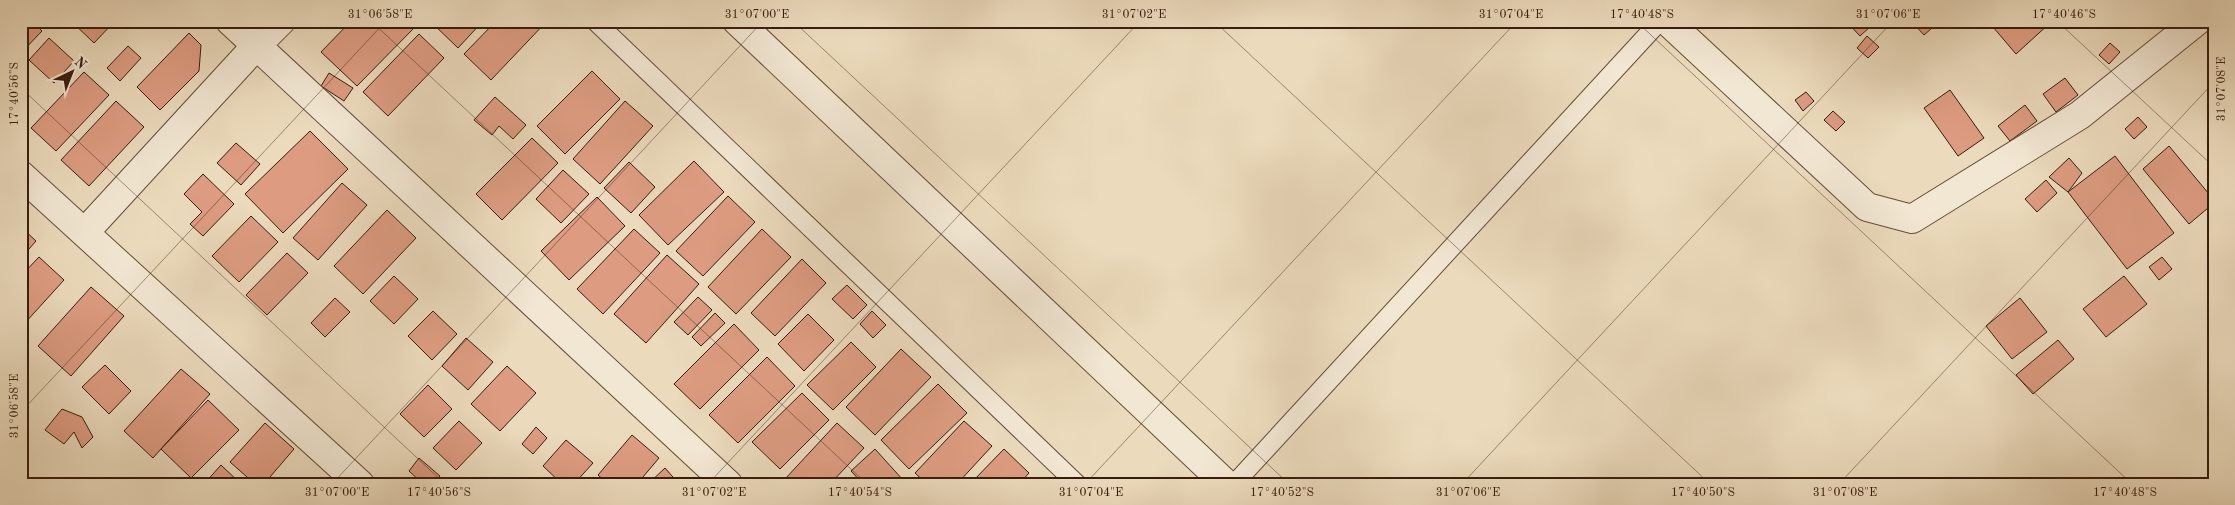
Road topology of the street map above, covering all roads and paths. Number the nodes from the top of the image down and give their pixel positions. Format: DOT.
graph roads {
  1 [pos="230,21"];
  2 [pos="281,21"];
  3 [pos="595,21"];
  4 [pos="737,21"];
  5 [pos="1660,21"];
  6 [pos="1667,21"];
  7 [pos="2197,21"];
  8 [pos="256,46"];
  9 [pos="21,175"];
  10 [pos="85,232"];
  11 [pos="360,484"];
  12 [pos="728,484"];
  13 [pos="1077,484"];
  14 [pos="1226,484"];
  15 [pos="1234,484"];
  1 -- 8 [label="street"];
  2 -- 8 [label="street"];
  3 -- 13 [label="lane"];
  4 -- 14 [label="street"];
  5 -- 15 [label="lane"];
  6 -- 7 [label="street"];
  8 -- 10 [label="street"];
  8 -- 12 [label="street"];
  9 -- 10 [label="street"];
  10 -- 11 [label="street"];
}
